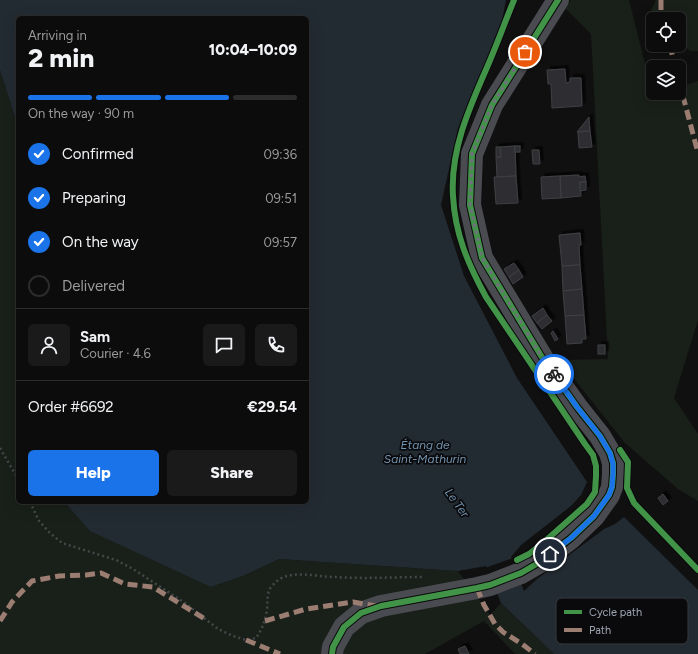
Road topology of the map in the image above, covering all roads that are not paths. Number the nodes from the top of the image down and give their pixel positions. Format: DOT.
graph roads {
  1 [pos="558,0"];
  2 [pos="332,654"];
  1 -- 2 [label="street"];
}
